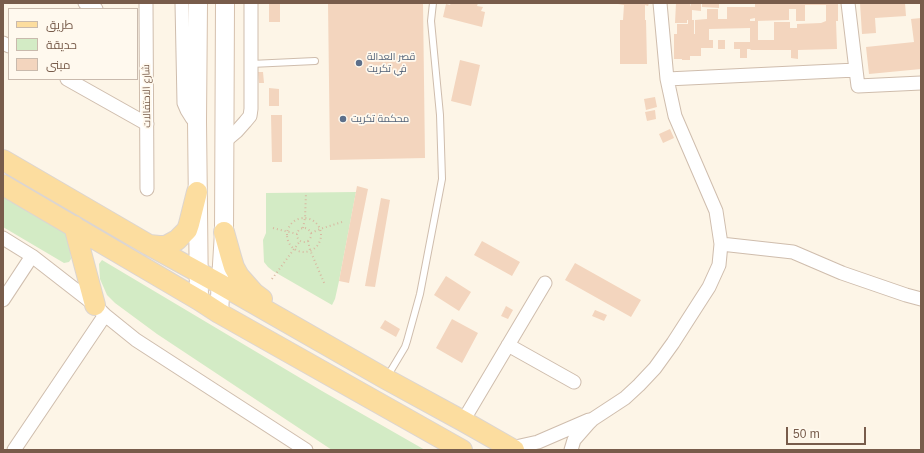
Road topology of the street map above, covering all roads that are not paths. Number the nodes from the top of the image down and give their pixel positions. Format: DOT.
graph roads {
  1 [pos="146,3"];
  2 [pos="182,3"];
  3 [pos="198,3"];
  4 [pos="225,3"];
  5 [pos="251,3"];
  6 [pos="433,3"];
  7 [pos="660,3"];
  8 [pos="848,3"];
  9 [pos="142,36"];
  10 [pos="315,61"];
  11 [pos="251,64"];
  12 [pos="856,70"];
  13 [pos="667,79"];
  14 [pos="69,80"];
  15 [pos="921,83"];
  16 [pos="197,121"];
  17 [pos="147,124"];
  18 [pos="224,142"];
  19 [pos="3,160"];
  20 [pos="3,185"];
  21 [pos="147,189"];
  22 [pos="197,192"];
  23 [pos="74,226"];
  24 [pos="224,232"];
  25 [pos="3,238"];
  26 [pos="721,244"];
  27 [pos="149,245"];
  28 [pos="32,256"];
  29 [pos="200,272"];
  30 [pos="544,283"];
  31 [pos="220,284"];
  32 [pos="921,298"];
  33 [pos="3,300"];
  34 [pos="199,300"];
  35 [pos="100,310"];
  36 [pos="219,313"];
  37 [pos="289,323"];
  38 [pos="508,345"];
  39 [pos="386,379"];
  40 [pos="574,382"];
  41 [pos="593,419"];
  42 [pos="463,421"];
  43 [pos="512,449"];
  44 [pos="14,450"];
  45 [pos="306,450"];
  46 [pos="462,450"];
  47 [pos="571,450"];
  1 -- 9 [label="street, شارع الاحتفالات"];
  2 -- 16 [label="street"];
  3 -- 16 [label="main road"];
  4 -- 18 [label="main road"];
  5 -- 11 [label="street"];
  6 -- 39 [label="lane"];
  7 -- 13 [label="street"];
  8 -- 12 [label="street"];
  9 -- 17 [label="street, شارع الاحتفالات"];
  10 -- 11 [label="lane"];
  11 -- 18 [label="street"];
  12 -- 13 [label="street"];
  12 -- 15 [label="street"];
  13 -- 26 [label="street"];
  14 -- 17 [label="street"];
  16 -- 22 [label="main road"];
  17 -- 21 [label="street, شارع الاحتفالات"];
  18 -- 24 [label="main road"];
  19 -- 27 [label="main road"];
  20 -- 23 [label="main road"];
  22 -- 27 [label="main road"];
  22 -- 29 [label="main road"];
  23 -- 34 [label="main road"];
  23 -- 35 [label="main road"];
  24 -- 31 [label="main road"];
  24 -- 37 [label="main road"];
  25 -- 28 [label="street"];
  26 -- 32 [label="street"];
  26 -- 41 [label="street"];
  27 -- 29 [label="main road"];
  28 -- 33 [label="street"];
  28 -- 35 [label="street"];
  29 -- 31 [label="main road"];
  29 -- 34 [label="main road"];
  30 -- 38 [label="street"];
  31 -- 36 [label="main road"];
  31 -- 37 [label="main road"];
  34 -- 36 [label="main road"];
  35 -- 44 [label="street"];
  35 -- 45 [label="street"];
  36 -- 46 [label="main road"];
  37 -- 39 [label="main road"];
  38 -- 40 [label="street"];
  38 -- 42 [label="street"];
  39 -- 42 [label="main road"];
  41 -- 43 [label="street"];
  41 -- 47 [label="street"];
  42 -- 43 [label="main road"];
}
